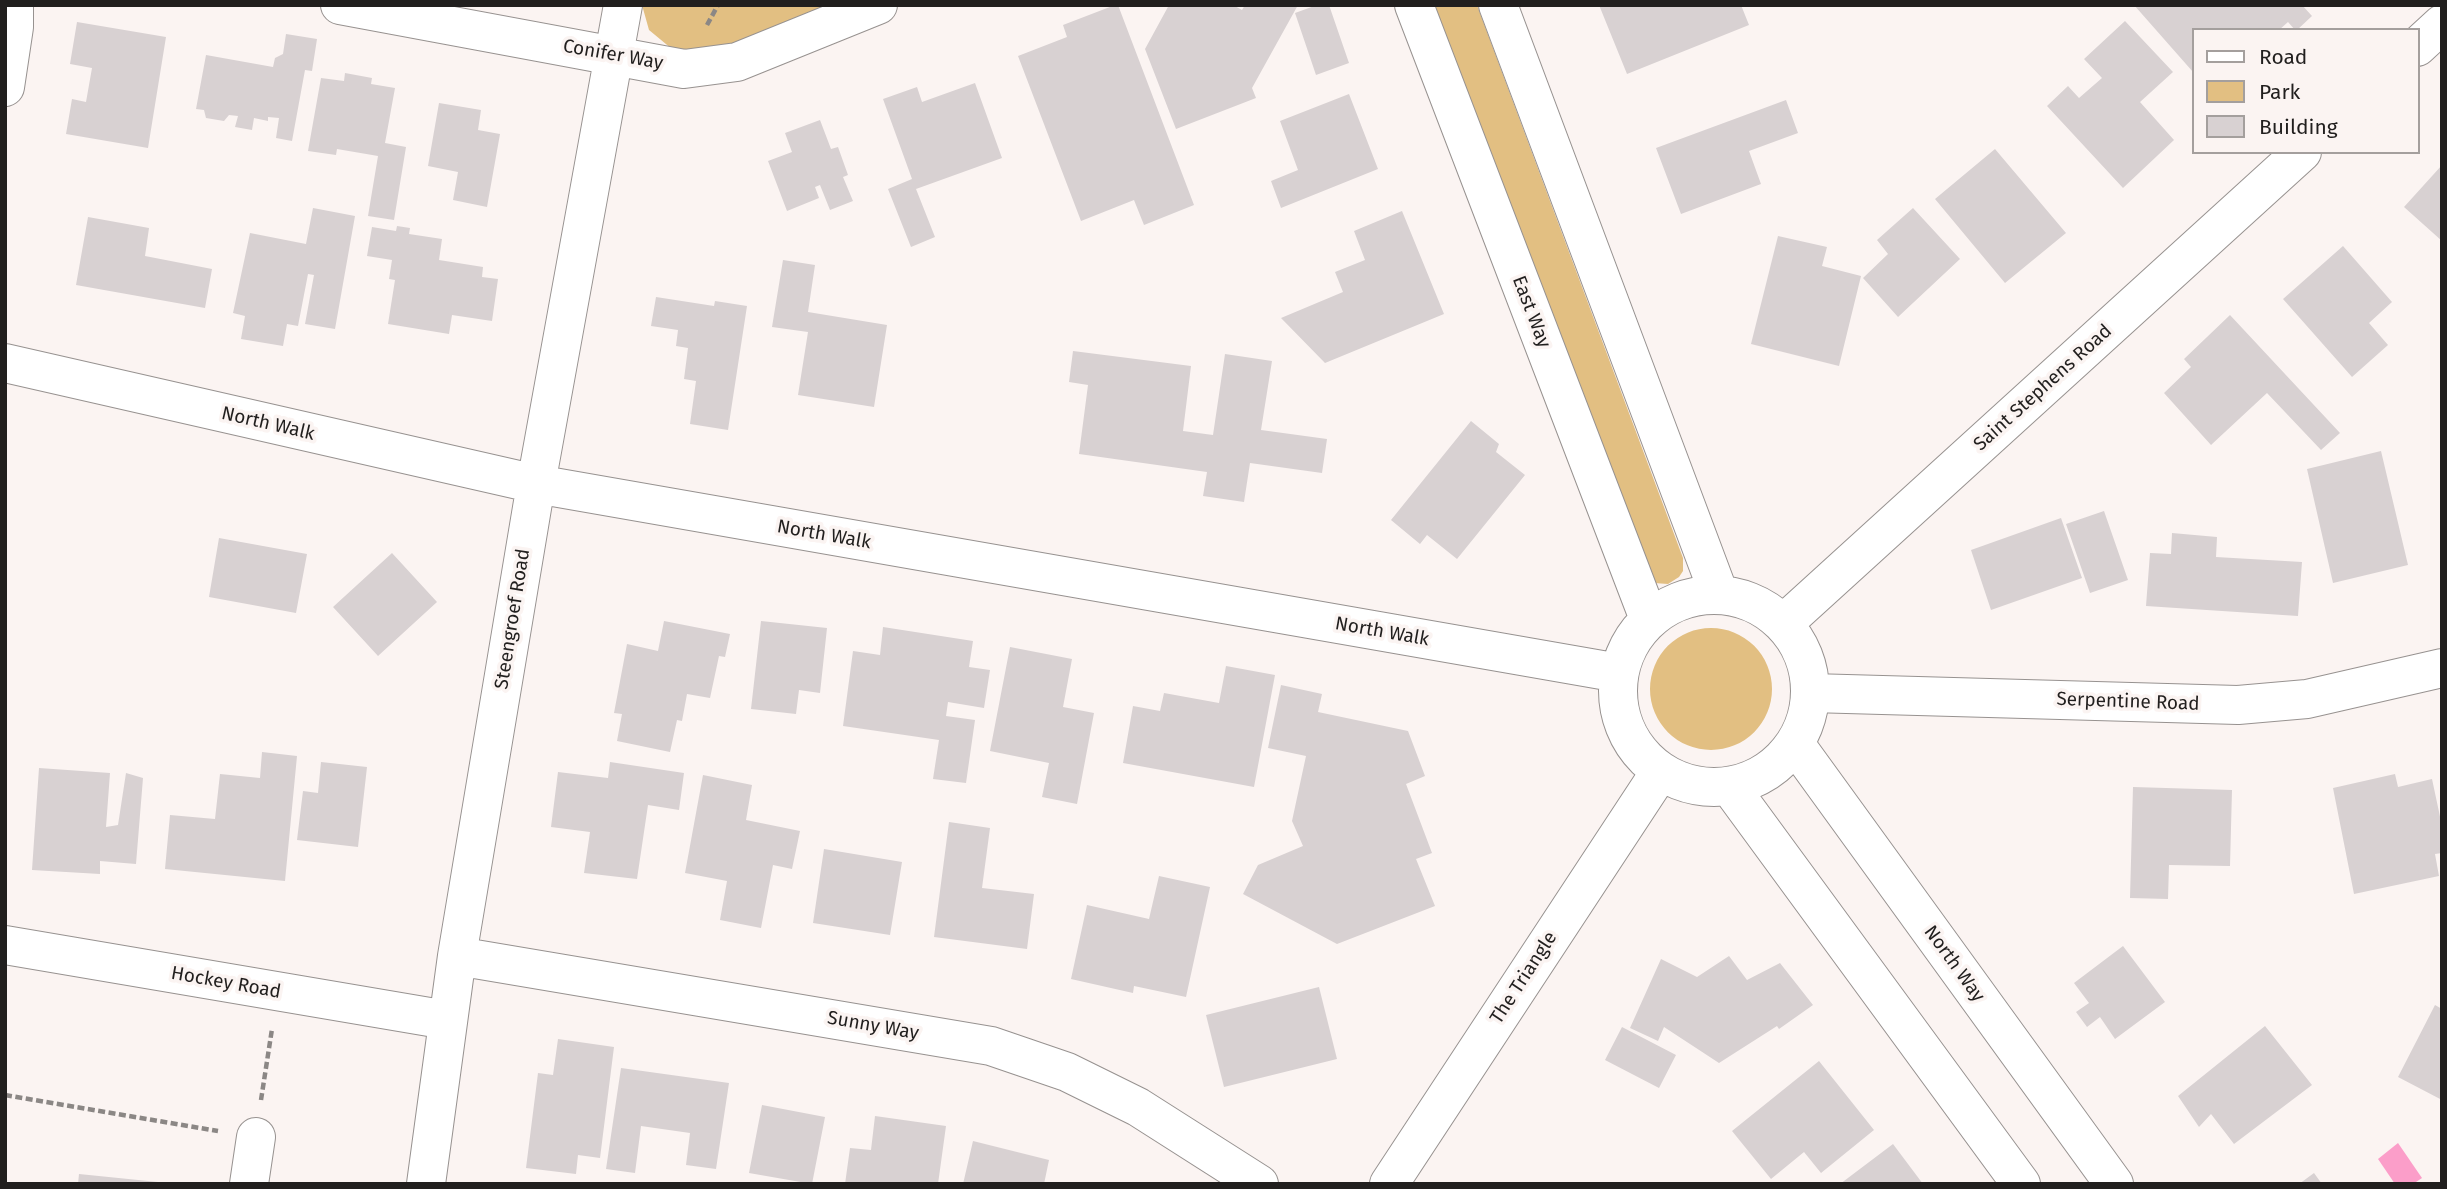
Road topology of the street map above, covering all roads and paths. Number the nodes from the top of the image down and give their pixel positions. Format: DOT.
graph roads {
  1 [pos="340,5"];
  2 [pos="623,5"];
  3 [pos="878,5"];
  4 [pos="1414,5"];
  5 [pos="1498,5"];
  6 [pos="11,19"];
  7 [pos="2442,24"];
  8 [pos="2419,45"];
  9 [pos="615,56"];
  10 [pos="5,87"];
  11 [pos="2300,154"];
  12 [pos="15,361"];
  13 [pos="536,484"];
  14 [pos="1719,593"];
  15 [pos="1649,618"];
  16 [pos="1783,624"];
  17 [pos="2442,667"];
  18 [pos="1619,673"];
  19 [pos="1811,693"];
  20 [pos="1795,744"];
  21 [pos="1660,772"];
  22 [pos="1730,787"];
  23 [pos="5,945"];
  24 [pos="457,956"];
  25 [pos="277,991"];
  26 [pos="447,1020"];
  27 [pos="5,1095"];
  28 [pos="256,1137"];
  29 [pos="249,1184"];
  30 [pos="426,1184"];
  31 [pos="1259,1184"];
  32 [pos="1389,1184"];
  33 [pos="2021,1184"];
  34 [pos="2114,1184"];
  1 -- 9 [label="street, Conifer Way"];
  2 -- 9 [label="street, Steengroef Road"];
  3 -- 9 [label="street, Conifer Way"];
  4 -- 15 [label="street, East Way"];
  5 -- 14 [label="street"];
  6 -- 10 [label="street"];
  7 -- 8 [label="street"];
  9 -- 13 [label="street, Steengroef Road"];
  11 -- 16 [label="street, Saint Stephens Road"];
  12 -- 13 [label="street, North Walk"];
  13 -- 18 [label="street, North Walk"];
  13 -- 24 [label="street, Steengroef Road"];
  14 -- 15 [label="street"];
  14 -- 16 [label="street"];
  15 -- 18 [label="street"];
  16 -- 19 [label="street"];
  17 -- 19 [label="street, Serpentine Road"];
  18 -- 21 [label="street"];
  19 -- 20 [label="street"];
  20 -- 22 [label="street"];
  20 -- 34 [label="street, North Way"];
  21 -- 22 [label="street"];
  21 -- 32 [label="street, The Triangle"];
  22 -- 33 [label="street"];
  23 -- 25 [label="street, Hockey Road"];
  24 -- 26 [label="street, Steengroef Road"];
  24 -- 31 [label="street, Sunny Way"];
  25 -- 26 [label="street, Hockey Road"];
  25 -- 28 [label="path"];
  26 -- 30 [label="street, Steengroef Road"];
  27 -- 28 [label="path"];
  28 -- 29 [label="street"];
}
